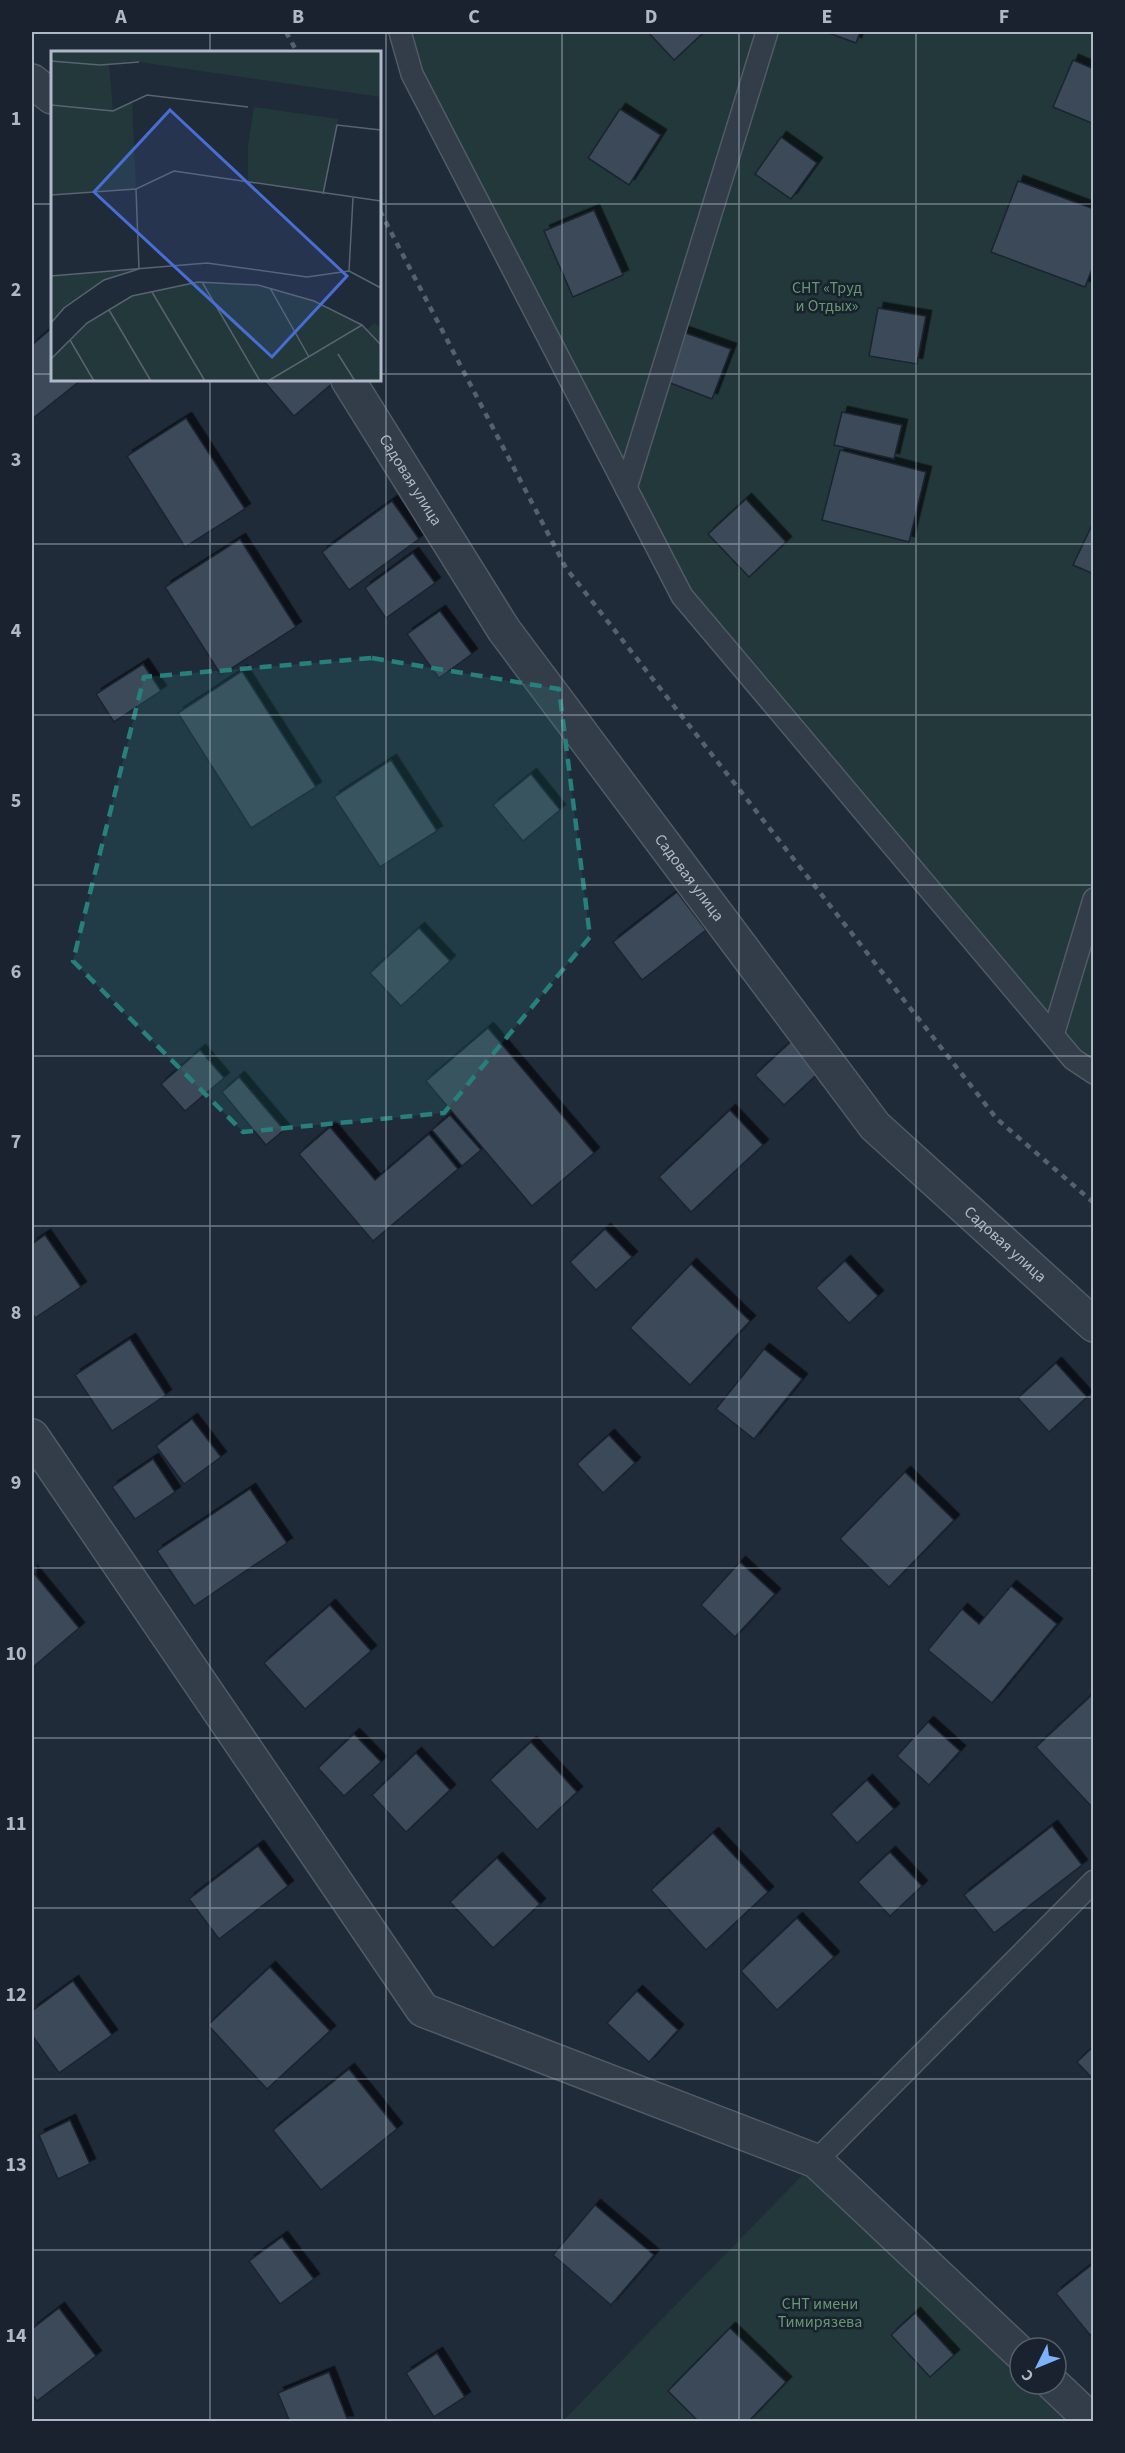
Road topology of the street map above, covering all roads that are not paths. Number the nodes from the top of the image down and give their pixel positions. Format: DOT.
graph roads {
  1 [pos="400,32"];
  2 [pos="767,32"];
  3 [pos="32,81"];
  4 [pos="51,97"];
  5 [pos="349,381"];
  6 [pos="626,488"];
  7 [pos="1094,900"];
  8 [pos="1053,1035"];
  9 [pos="1094,1073"];
  10 [pos="1094,1325"];
  11 [pos="32,1436"];
  12 [pos="1094,1881"];
  13 [pos="816,2161"];
  14 [pos="1008,2342"];
  15 [pos="1066,2396"];
  16 [pos="1093,2421"];
  1 -- 6 [label="lane"];
  2 -- 6 [label="lane"];
  3 -- 4 [label="street"];
  5 -- 10 [label="street, Садовая улица"];
  6 -- 8 [label="lane"];
  7 -- 8 [label="lane"];
  8 -- 9 [label="lane"];
  11 -- 13 [label="street"];
  12 -- 13 [label="lane"];
  13 -- 14 [label="street"];
  15 -- 16 [label="street"];
}
